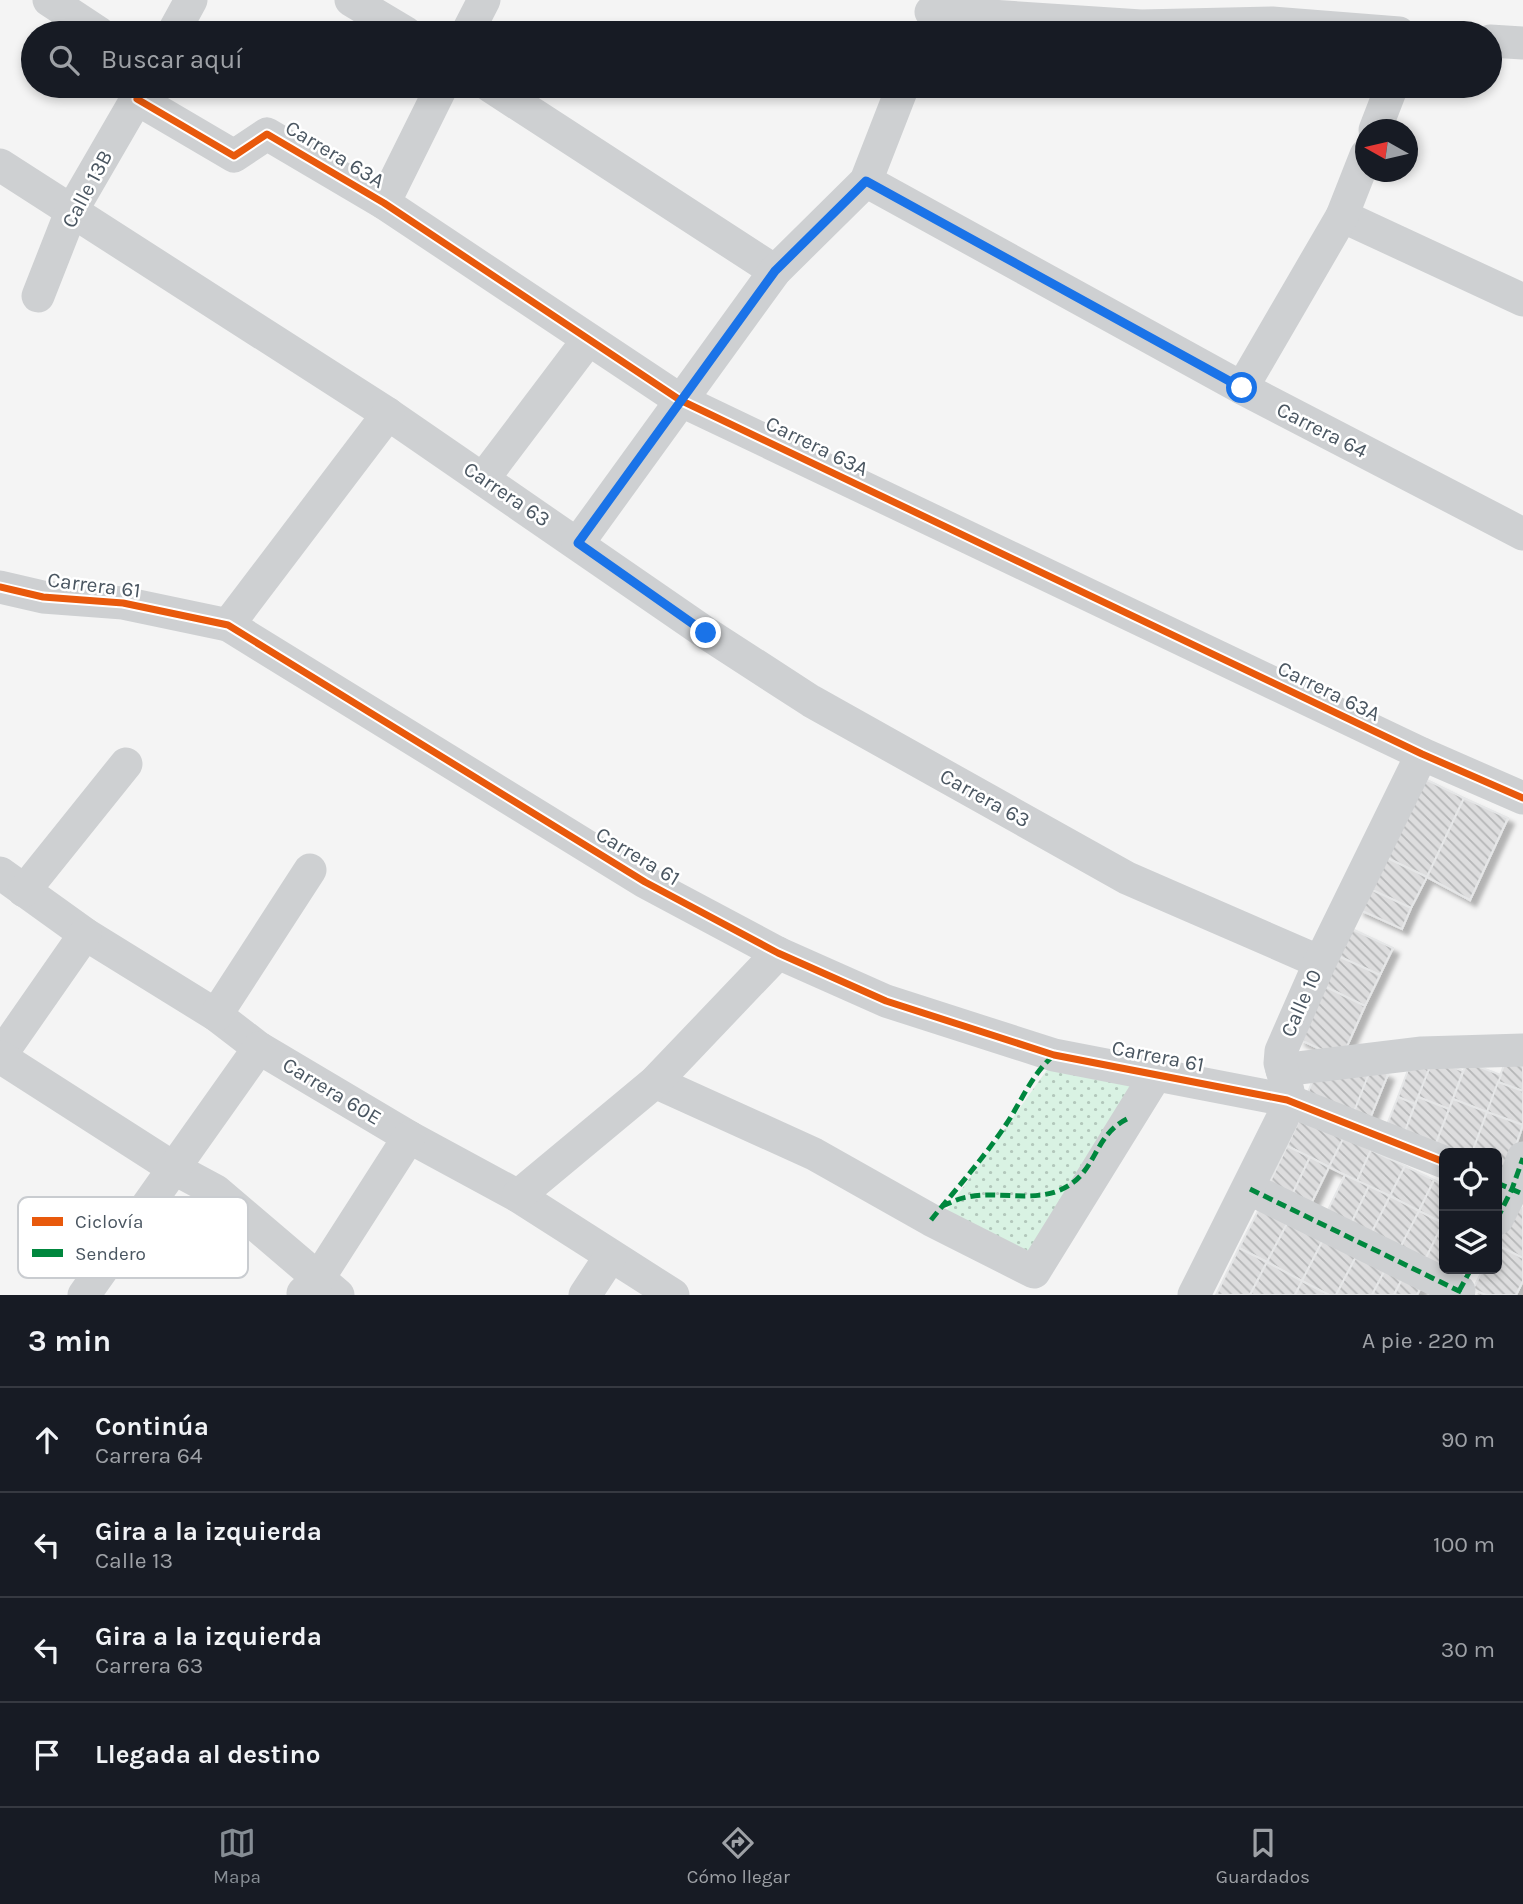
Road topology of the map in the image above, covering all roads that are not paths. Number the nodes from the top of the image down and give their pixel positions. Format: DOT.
graph roads {
  1 [pos="49,0"];
  2 [pos="191,0"];
  3 [pos="351,0"];
  4 [pos="484,0"];
  5 [pos="1277,12"];
  6 [pos="1143,13"];
  7 [pos="926,15"];
  8 [pos="81,21"];
  9 [pos="180,21"];
  10 [pos="386,21"];
  11 [pos="473,21"];
  12 [pos="1329,21"];
  13 [pos="1502,42"];
  14 [pos="1523,43"];
  15 [pos="137,98"];
  16 [pos="149,98"];
  17 [pos="436,98"];
  18 [pos="508,98"];
  19 [pos="898,98"];
  20 [pos="1387,98"];
  21 [pos="1379,119"];
  22 [pos="0,165"];
  23 [pos="866,181"];
  24 [pos="1355,182"];
  25 [pos="384,203"];
  26 [pos="71,212"];
  27 [pos="1342,216"];
  28 [pos="775,271"];
  29 [pos="38,296"];
  30 [pos="1523,300"];
  31 [pos="588,341"];
  32 [pos="1242,388"];
  33 [pos="681,401"];
  34 [pos="388,414"];
  35 [pos="484,479"];
  36 [pos="1520,523"];
  37 [pos="578,543"];
  38 [pos="0,587"];
  39 [pos="228,625"];
  40 [pos="1422,754"];
  41 [pos="125,764"];
  42 [pos="1523,797"];
  43 [pos="310,870"];
  44 [pos="12,882"];
  45 [pos="85,933"];
  46 [pos="778,953"];
  47 [pos="1320,962"];
  48 [pos="216,1015"];
  49 [pos="259,1048"];
  50 [pos="1523,1050"];
  51 [pos="0,1056"];
  52 [pos="1157,1073"];
  53 [pos="655,1082"];
  54 [pos="1285,1085"];
  55 [pos="409,1138"];
  56 [pos="1439,1160"];
  57 [pos="175,1169"];
  58 [pos="1514,1181"];
  59 [pos="1250,1189"];
  60 [pos="518,1196"];
  61 [pos="155,1197"];
  62 [pos="222,1197"];
  63 [pos="1501,1211"];
  64 [pos="248,1222"];
  65 [pos="610,1257"];
  66 [pos="96,1278"];
  67 [pos="1463,1285"];
  68 [pos="319,1290"];
  69 [pos="84,1295"];
  70 [pos="585,1295"];
  71 [pos="673,1295"];
  72 [pos="1194,1295"];
  1 -- 8 [label="street"];
  2 -- 9 [label="street"];
  3 -- 10 [label="street"];
  4 -- 11 [label="street"];
  5 -- 6 [label="street"];
  5 -- 12 [label="street"];
  6 -- 7 [label="street"];
  13 -- 14 [label="street"];
  15 -- 26 [label="street, Calle 13B"];
  16 -- 25 [label="street, Carrera 63A"];
  17 -- 25 [label="street"];
  18 -- 28 [label="street"];
  19 -- 23 [label="street"];
  20 -- 21 [label="street"];
  22 -- 26 [label="street, Carrera 63"];
  23 -- 28 [label="street"];
  23 -- 32 [label="street, Carrera 64"];
  24 -- 27 [label="street"];
  25 -- 31 [label="street, Carrera 63A"];
  26 -- 29 [label="street, Calle 13B"];
  26 -- 34 [label="street, Carrera 63"];
  27 -- 30 [label="street"];
  27 -- 32 [label="street"];
  28 -- 33 [label="street"];
  31 -- 33 [label="street, Carrera 63A"];
  31 -- 35 [label="street"];
  32 -- 36 [label="street, Carrera 64"];
  33 -- 37 [label="street"];
  33 -- 40 [label="street, Carrera 63A"];
  34 -- 35 [label="street, Carrera 63"];
  34 -- 39 [label="street"];
  35 -- 37 [label="street, Carrera 63"];
  37 -- 47 [label="street, Carrera 63"];
  38 -- 39 [label="street, Carrera 61"];
  39 -- 46 [label="street, Carrera 61"];
  40 -- 42 [label="street, Carrera 63A"];
  40 -- 47 [label="street, Calle 10"];
  41 -- 44 [label="street"];
  43 -- 48 [label="street"];
  44 -- 45 [label="street, Carrera 60E"];
  45 -- 48 [label="street, Carrera 60E"];
  45 -- 51 [label="street"];
  46 -- 52 [label="street, Carrera 61"];
  46 -- 53 [label="street"];
  47 -- 54 [label="street, Calle 10"];
  48 -- 49 [label="street, Carrera 60E"];
  49 -- 55 [label="street, Carrera 60E"];
  49 -- 57 [label="street"];
  50 -- 54 [label="street, Carrera 61"];
  51 -- 57 [label="street"];
  52 -- 53 [label="street"];
  52 -- 54 [label="street, Carrera 61"];
  53 -- 60 [label="street"];
  54 -- 56 [label="street"];
  54 -- 59 [label="street, Calle 10"];
  55 -- 60 [label="street, Carrera 60E"];
  55 -- 68 [label="street"];
  57 -- 61 [label="street"];
  57 -- 62 [label="street"];
  58 -- 63 [label="street"];
  59 -- 67 [label="street"];
  59 -- 72 [label="street, Calle 10"];
  60 -- 65 [label="street, Carrera 60E"];
  64 -- 68 [label="street"];
  65 -- 70 [label="street"];
  65 -- 71 [label="street, Carrera 60E"];
  66 -- 69 [label="street"];
}
